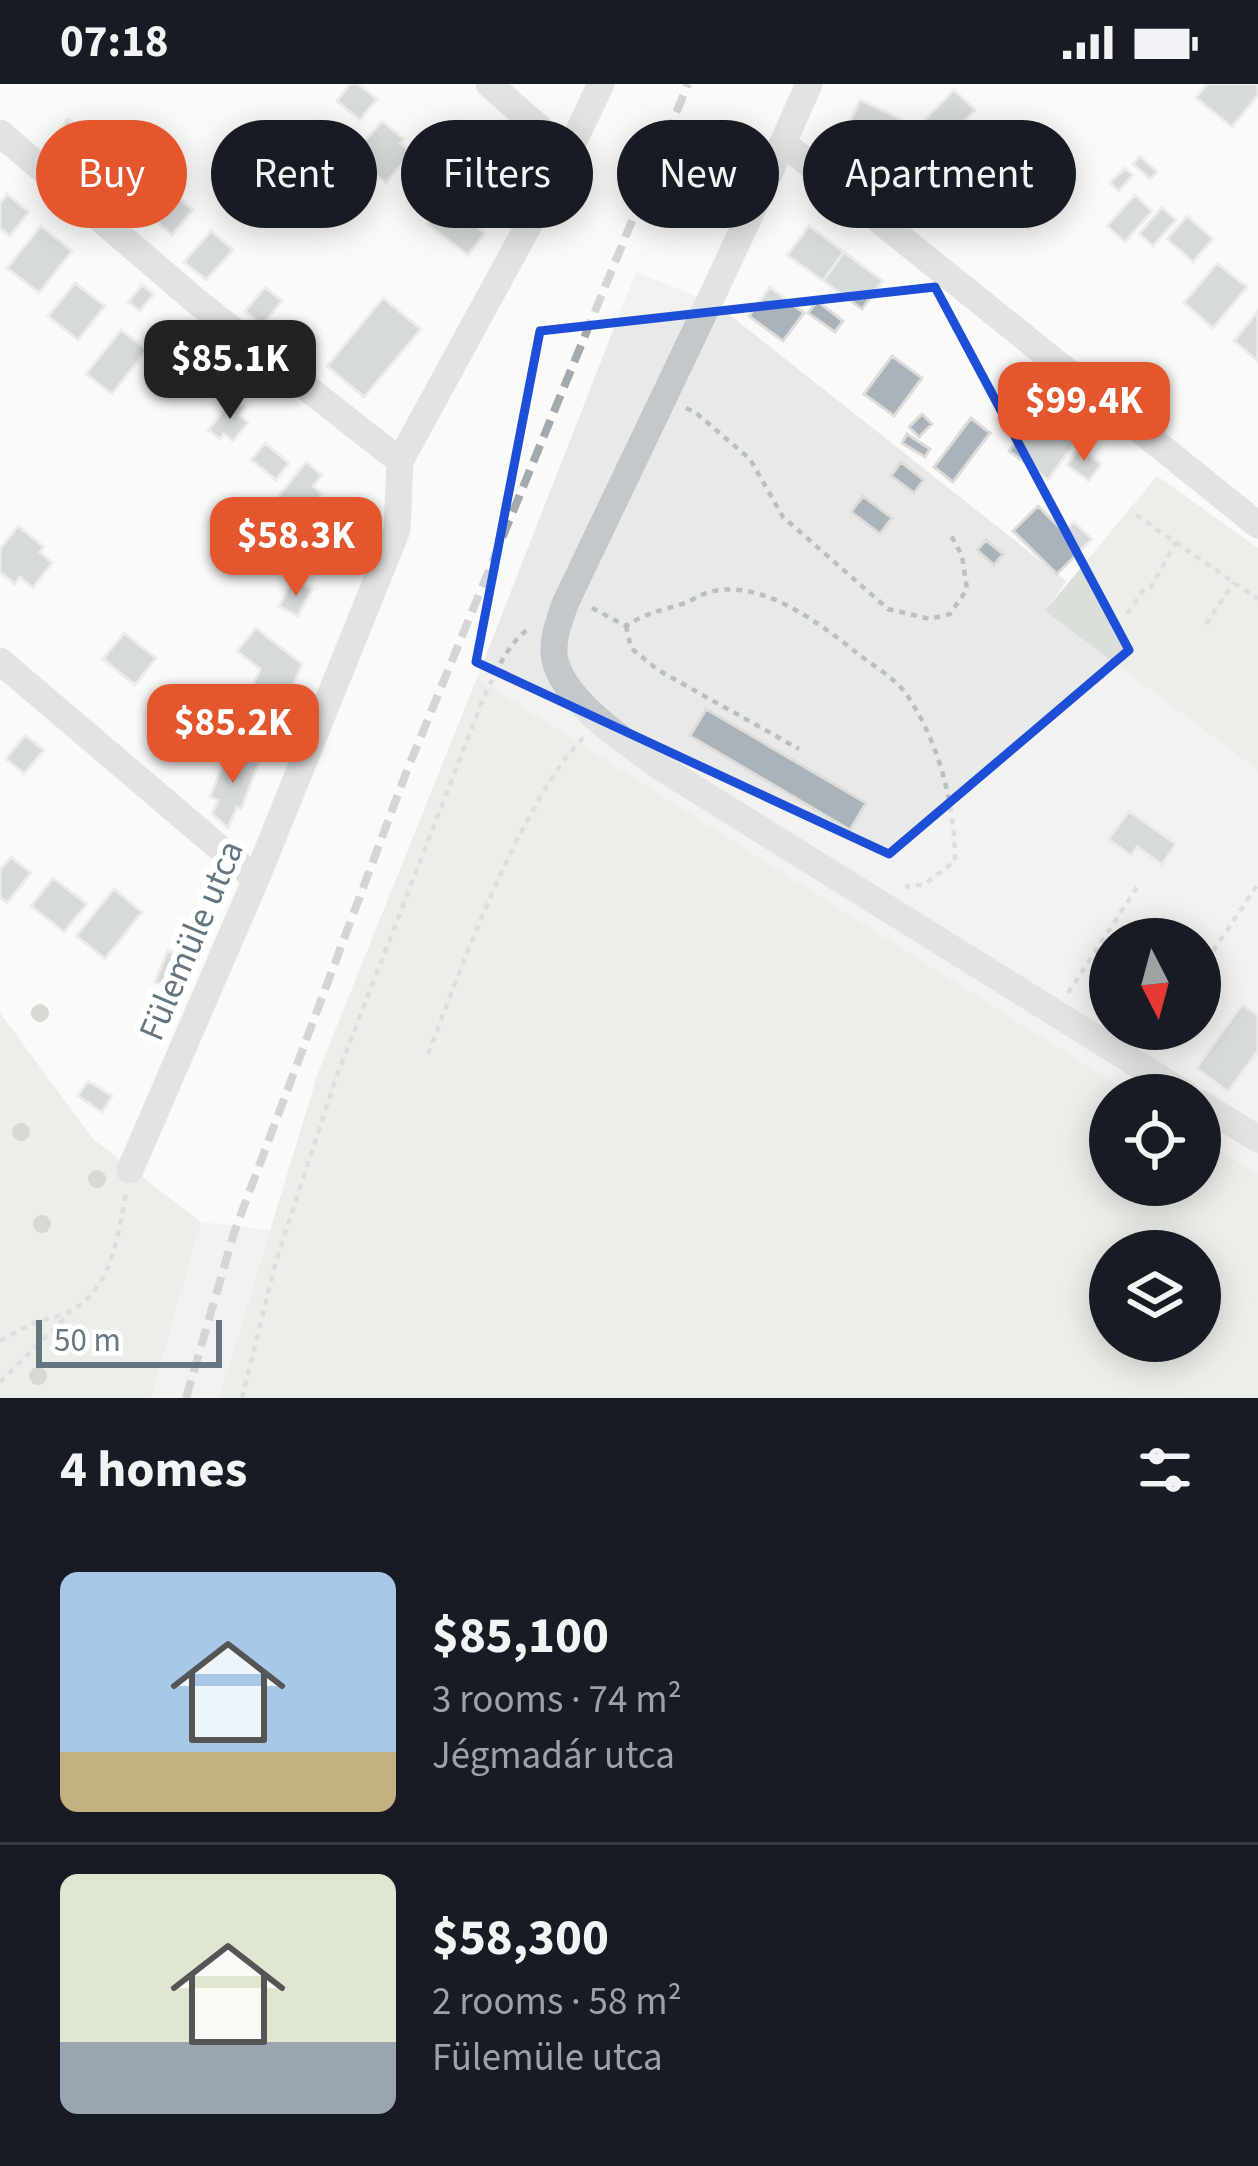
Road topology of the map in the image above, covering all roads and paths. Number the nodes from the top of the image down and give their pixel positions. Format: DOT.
graph roads {
  1 [pos="489,84"];
  2 [pos="601,84"];
  3 [pos="809,84"];
  4 [pos="530,120"];
  5 [pos="584,120"];
  6 [pos="0,133"];
  7 [pos="783,143"];
  8 [pos="527,228"];
  9 [pos="664,395"];
  10 [pos="400,461"];
  11 [pos="1136,515"];
  12 [pos="1258,525"];
  13 [pos="949,531"];
  14 [pos="1176,542"];
  15 [pos="1234,582"];
  16 [pos="568,598"];
  17 [pos="1258,599"];
  18 [pos="1127,614"];
  19 [pos="1206,624"];
  20 [pos="626,626"];
  21 [pos="0,661"];
  22 [pos="603,723"];
  23 [pos="799,749"];
  24 [pos="256,879"];
  25 [pos="1140,883"];
  26 [pos="1258,884"];
  27 [pos="864,894"];
  28 [pos="1221,940"];
  29 [pos="1055,1013"];
  30 [pos="428,1054"];
  31 [pos="1153,1074"];
  32 [pos="1221,1116"];
  33 [pos="1258,1139"];
  34 [pos="130,1170"];
  35 [pos="73,1310"];
  36 [pos="0,1341"];
  37 [pos="0,1382"];
  38 [pos="242,1398"];
  1 -- 4 [label="street"];
  2 -- 5 [label="street, Fülemüle utca"];
  3 -- 7 [label="street"];
  6 -- 10 [label="street"];
  7 -- 9 [label="street"];
  7 -- 12 [label="street"];
  8 -- 10 [label="street, Fülemüle utca"];
  9 -- 13 [label="path"];
  9 -- 16 [label="street"];
  10 -- 24 [label="street, Fülemüle utca"];
  11 -- 14 [label="path"];
  14 -- 15 [label="path"];
  14 -- 18 [label="path"];
  15 -- 17 [label="path"];
  15 -- 19 [label="path"];
  16 -- 20 [label="path"];
  16 -- 22 [label="street"];
  16 -- 38 [label="path"];
  20 -- 23 [label="path"];
  20 -- 27 [label="path"];
  21 -- 24 [label="street"];
  22 -- 27 [label="street"];
  22 -- 30 [label="path"];
  24 -- 34 [label="street, Fülemüle utca"];
  25 -- 29 [label="path"];
  26 -- 28 [label="path"];
  27 -- 29 [label="street"];
  29 -- 31 [label="street"];
  32 -- 33 [label="street"];
  34 -- 35 [label="path"];
  35 -- 36 [label="path"];
  35 -- 37 [label="path"];
}
